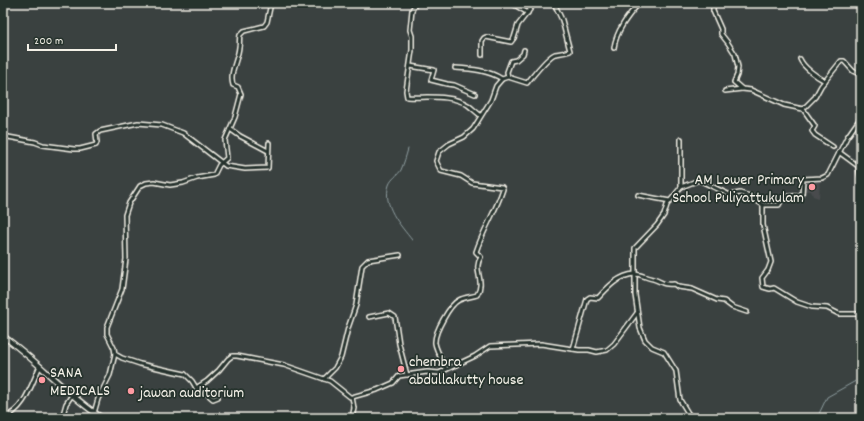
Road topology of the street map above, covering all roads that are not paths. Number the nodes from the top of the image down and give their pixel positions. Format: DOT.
graph roads {
  1 [pos="270,3"];
  2 [pos="416,3"];
  3 [pos="511,3"];
  4 [pos="535,3"];
  5 [pos="554,3"];
  6 [pos="627,3"];
  7 [pos="638,3"];
  8 [pos="717,3"];
  9 [pos="635,8"];
  10 [pos="528,13"];
  11 [pos="614,48"];
  12 [pos="524,50"];
  13 [pos="482,55"];
  14 [pos="800,59"];
  15 [pos="410,66"];
  16 [pos="456,68"];
  17 [pos="861,75"];
  18 [pos="508,77"];
  19 [pos="502,79"];
  20 [pos="825,81"];
  21 [pos="744,89"];
  22 [pos="725,91"];
  23 [pos="475,94"];
  24 [pos="803,108"];
  25 [pos="480,115"];
  26 [pos="861,117"];
  27 [pos="230,129"];
  28 [pos="3,136"];
  29 [pos="681,139"];
  30 [pos="269,143"];
  31 [pos="833,147"];
  32 [pos="268,151"];
  33 [pos="839,152"];
  34 [pos="222,163"];
  35 [pos="861,177"];
  36 [pos="681,187"];
  37 [pos="638,195"];
  38 [pos="670,201"];
  39 [pos="763,205"];
  40 [pos="400,255"];
  41 [pos="636,274"];
  42 [pos="747,312"];
  43 [pos="637,313"];
  44 [pos="861,314"];
  45 [pos="369,317"];
  46 [pos="3,336"];
  47 [pos="573,348"];
  48 [pos="115,354"];
  49 [pos="40,366"];
  50 [pos="446,369"];
  51 [pos="407,375"];
  52 [pos="324,379"];
  53 [pos="196,388"];
  54 [pos="72,395"];
  55 [pos="218,397"];
  56 [pos="350,397"];
  57 [pos="94,413"];
  58 [pos="3,418"];
  59 [pos="62,418"];
  60 [pos="102,418"];
  61 [pos="352,418"];
  62 [pos="691,418"];
  1 -- 27 [label="street"];
  2 -- 15 [label="street"];
  3 -- 10 [label="street"];
  4 -- 10 [label="street"];
  5 -- 18 [label="street"];
  6 -- 9 [label="street"];
  7 -- 9 [label="street"];
  8 -- 21 [label="street"];
  9 -- 11 [label="street"];
  10 -- 13 [label="street"];
  12 -- 18 [label="street"];
  14 -- 20 [label="street"];
  15 -- 23 [label="street"];
  15 -- 25 [label="street"];
  16 -- 19 [label="street"];
  17 -- 20 [label="street"];
  18 -- 19 [label="street"];
  19 -- 25 [label="street"];
  20 -- 24 [label="street"];
  21 -- 22 [label="street"];
  21 -- 24 [label="street"];
  24 -- 31 [label="street"];
  25 -- 50 [label="street"];
  26 -- 33 [label="street"];
  27 -- 32 [label="street"];
  27 -- 34 [label="street"];
  28 -- 34 [label="street"];
  29 -- 36 [label="street"];
  30 -- 32 [label="street"];
  32 -- 34 [label="street"];
  33 -- 35 [label="street"];
  33 -- 39 [label="street"];
  34 -- 48 [label="street"];
  36 -- 38 [label="street"];
  36 -- 39 [label="street"];
  37 -- 38 [label="street"];
  38 -- 41 [label="street"];
  39 -- 44 [label="street"];
  40 -- 52 [label="street"];
  41 -- 42 [label="street"];
  41 -- 43 [label="street"];
  41 -- 47 [label="street"];
  43 -- 47 [label="street"];
  43 -- 62 [label="street"];
  45 -- 51 [label="street"];
  46 -- 49 [label="main road"];
  47 -- 50 [label="street"];
  48 -- 53 [label="street"];
  48 -- 57 [label="street"];
  49 -- 54 [label="main road"];
  49 -- 58 [label="street"];
  50 -- 51 [label="street"];
  51 -- 61 [label="street"];
  52 -- 53 [label="street"];
  52 -- 56 [label="street"];
  53 -- 55 [label="street"];
  54 -- 57 [label="main road"];
  54 -- 59 [label="street"];
  57 -- 60 [label="main road"];
}
